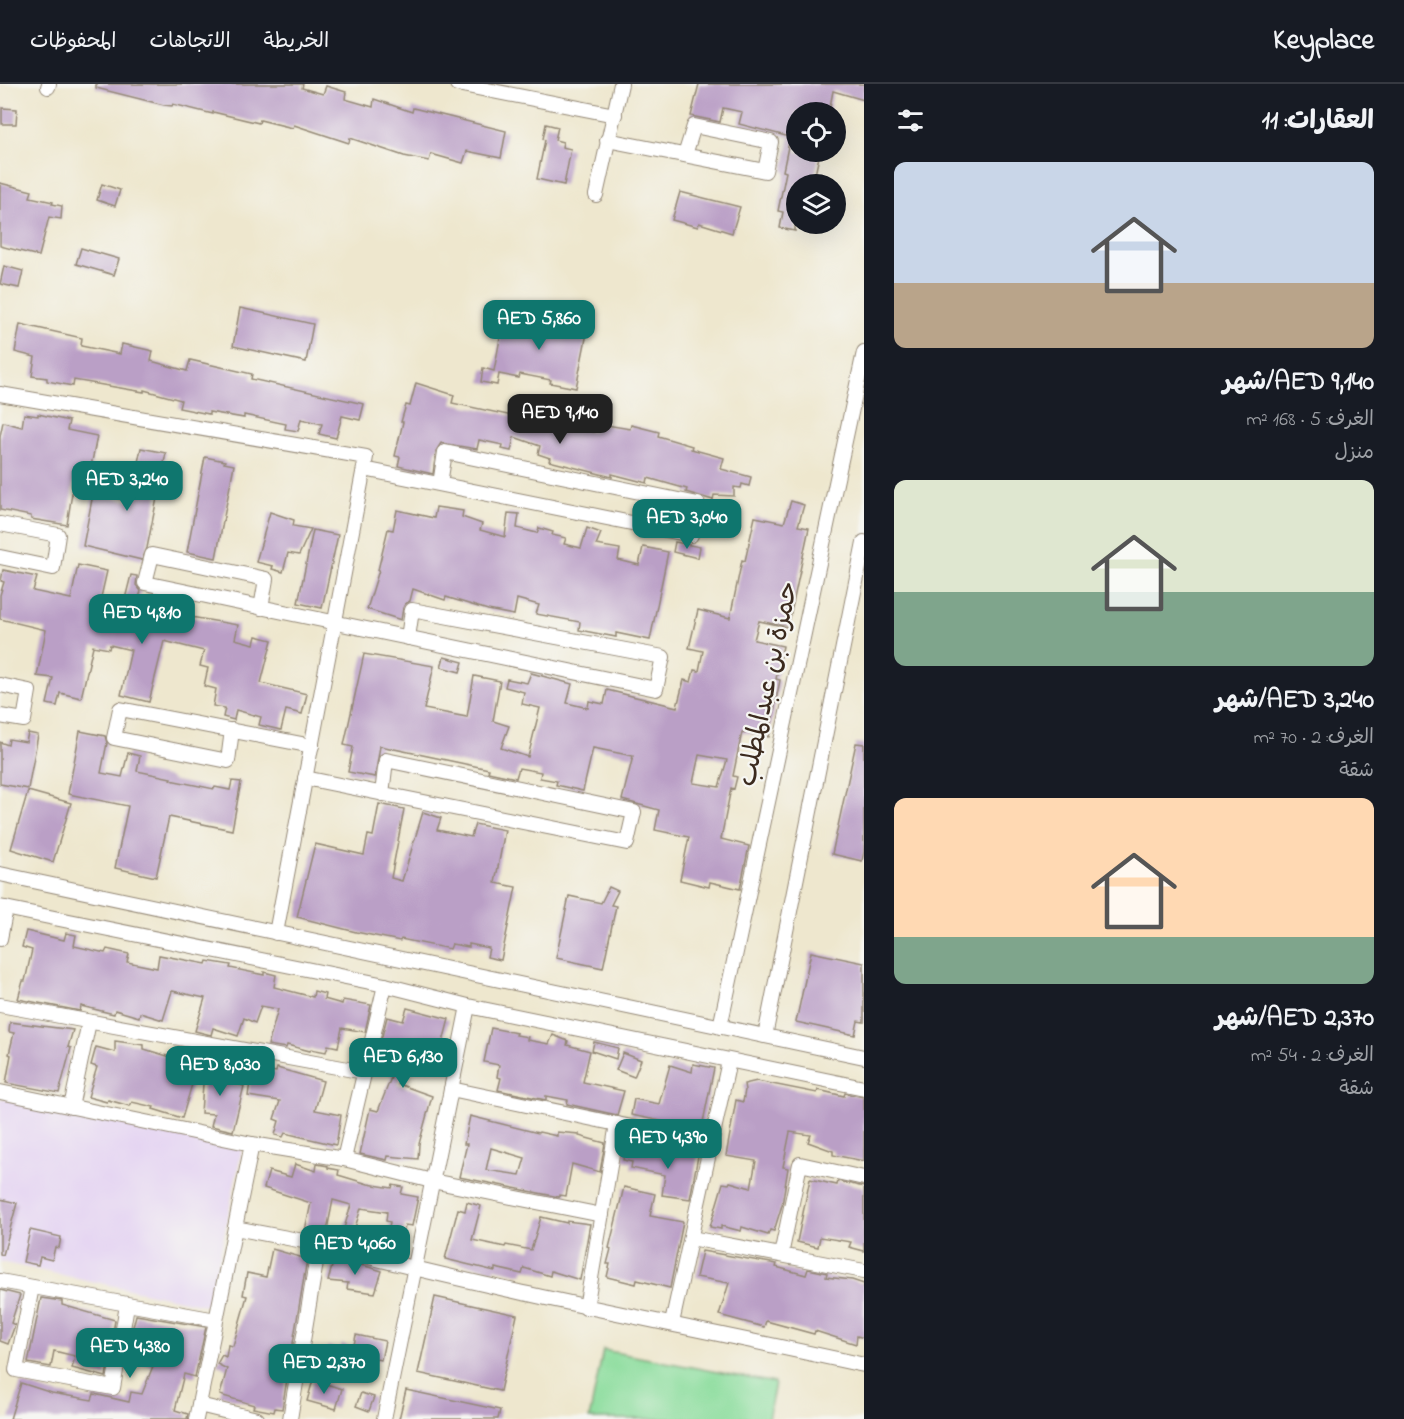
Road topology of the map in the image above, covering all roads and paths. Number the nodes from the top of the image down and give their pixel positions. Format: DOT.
graph roads {
  1 [pos="457,84"];
  2 [pos="621,84"];
  3 [pos="615,116"];
  4 [pos="607,140"];
  5 [pos="685,155"];
  6 [pos="596,195"];
  7 [pos="864,352"];
  8 [pos="0,394"];
  9 [pos="364,469"];
  10 [pos="440,484"];
  11 [pos="0,524"];
  12 [pos="863,552"];
  13 [pos="0,557"];
  14 [pos="261,608"];
  15 [pos="334,623"];
  16 [pos="408,638"];
  17 [pos="0,685"];
  18 [pos="0,716"];
  19 [pos="232,730"];
  20 [pos="312,746"];
  21 [pos="305,778"];
  22 [pos="382,794"];
  23 [pos="0,874"];
  24 [pos="3,908"];
  25 [pos="276,933"];
  26 [pos="0,939"];
  27 [pos="385,985"];
  28 [pos="0,1005"];
  29 [pos="468,1006"];
  30 [pos="89,1023"];
  31 [pos="720,1027"];
  32 [pos="765,1036"];
  33 [pos="864,1058"];
  34 [pos="729,1061"];
  35 [pos="364,1072"];
  36 [pos="864,1088"];
  37 [pos="451,1089"];
  38 [pos="0,1092"];
  39 [pos="71,1107"];
  40 [pos="617,1124"];
  41 [pos="252,1144"];
  42 [pos="712,1144"];
  43 [pos="344,1159"];
  44 [pos="864,1178"];
  45 [pos="432,1180"];
  46 [pos="602,1215"];
  47 [pos="235,1228"];
  48 [pos="691,1238"];
  49 [pos="319,1244"];
  50 [pos="781,1255"];
  51 [pos="414,1269"];
  52 [pos="864,1271"];
  53 [pos="0,1281"];
  54 [pos="32,1287"];
  55 [pos="127,1305"];
  56 [pos="586,1308"];
  57 [pos="216,1320"];
  58 [pos="672,1323"];
  59 [pos="864,1365"];
  60 [pos="199,1405"];
  61 [pos="196,1419"];
  62 [pos="257,1419"];
  63 [pos="290,1419"];
  64 [pos="384,1419"];
  1 -- 3 [label="street"];
  2 -- 3 [label="street"];
  3 -- 4 [label="street"];
  4 -- 5 [label="street"];
  4 -- 6 [label="street"];
  5 -- 5 [label="street"];
  7 -- 31 [label="street, حمزة بن عبدالمطلب"];
  8 -- 9 [label="street"];
  9 -- 10 [label="street"];
  9 -- 15 [label="street"];
  10 -- 10 [label="street"];
  11 -- 13 [label="street"];
  12 -- 32 [label="street"];
  14 -- 14 [label="street"];
  14 -- 15 [label="street"];
  15 -- 16 [label="street"];
  15 -- 20 [label="street"];
  16 -- 16 [label="street"];
  17 -- 18 [label="street"];
  19 -- 19 [label="street"];
  19 -- 20 [label="street"];
  20 -- 21 [label="street"];
  21 -- 22 [label="street"];
  21 -- 25 [label="street"];
  22 -- 22 [label="street"];
  23 -- 25 [label="street"];
  24 -- 26 [label="street"];
  24 -- 27 [label="street"];
  25 -- 31 [label="street"];
  27 -- 29 [label="street"];
  27 -- 35 [label="street"];
  28 -- 30 [label="street"];
  29 -- 34 [label="street"];
  29 -- 37 [label="street"];
  30 -- 35 [label="street"];
  30 -- 39 [label="street"];
  31 -- 32 [label="street"];
  32 -- 33 [label="street"];
  34 -- 36 [label="street"];
  34 -- 42 [label="street"];
  35 -- 43 [label="street"];
  37 -- 40 [label="street"];
  37 -- 45 [label="street"];
  38 -- 39 [label="street"];
  39 -- 41 [label="street"];
  40 -- 42 [label="street"];
  40 -- 46 [label="street"];
  41 -- 43 [label="street"];
  41 -- 47 [label="street"];
  42 -- 48 [label="street"];
  43 -- 45 [label="street"];
  44 -- 50 [label="street"];
  45 -- 46 [label="street"];
  45 -- 51 [label="street"];
  46 -- 56 [label="street"];
  47 -- 49 [label="street"];
  47 -- 57 [label="street"];
  48 -- 50 [label="street"];
  48 -- 58 [label="street"];
  49 -- 51 [label="street"];
  49 -- 63 [label="street"];
  50 -- 52 [label="street"];
  51 -- 56 [label="street"];
  51 -- 64 [label="street"];
  53 -- 54 [label="street"];
  54 -- 55 [label="street"];
  54 -- 55 [label="street"];
  55 -- 57 [label="street"];
  56 -- 58 [label="street"];
  57 -- 60 [label="street"];
  58 -- 59 [label="street"];
  60 -- 61 [label="street"];
  60 -- 62 [label="street"];
}
